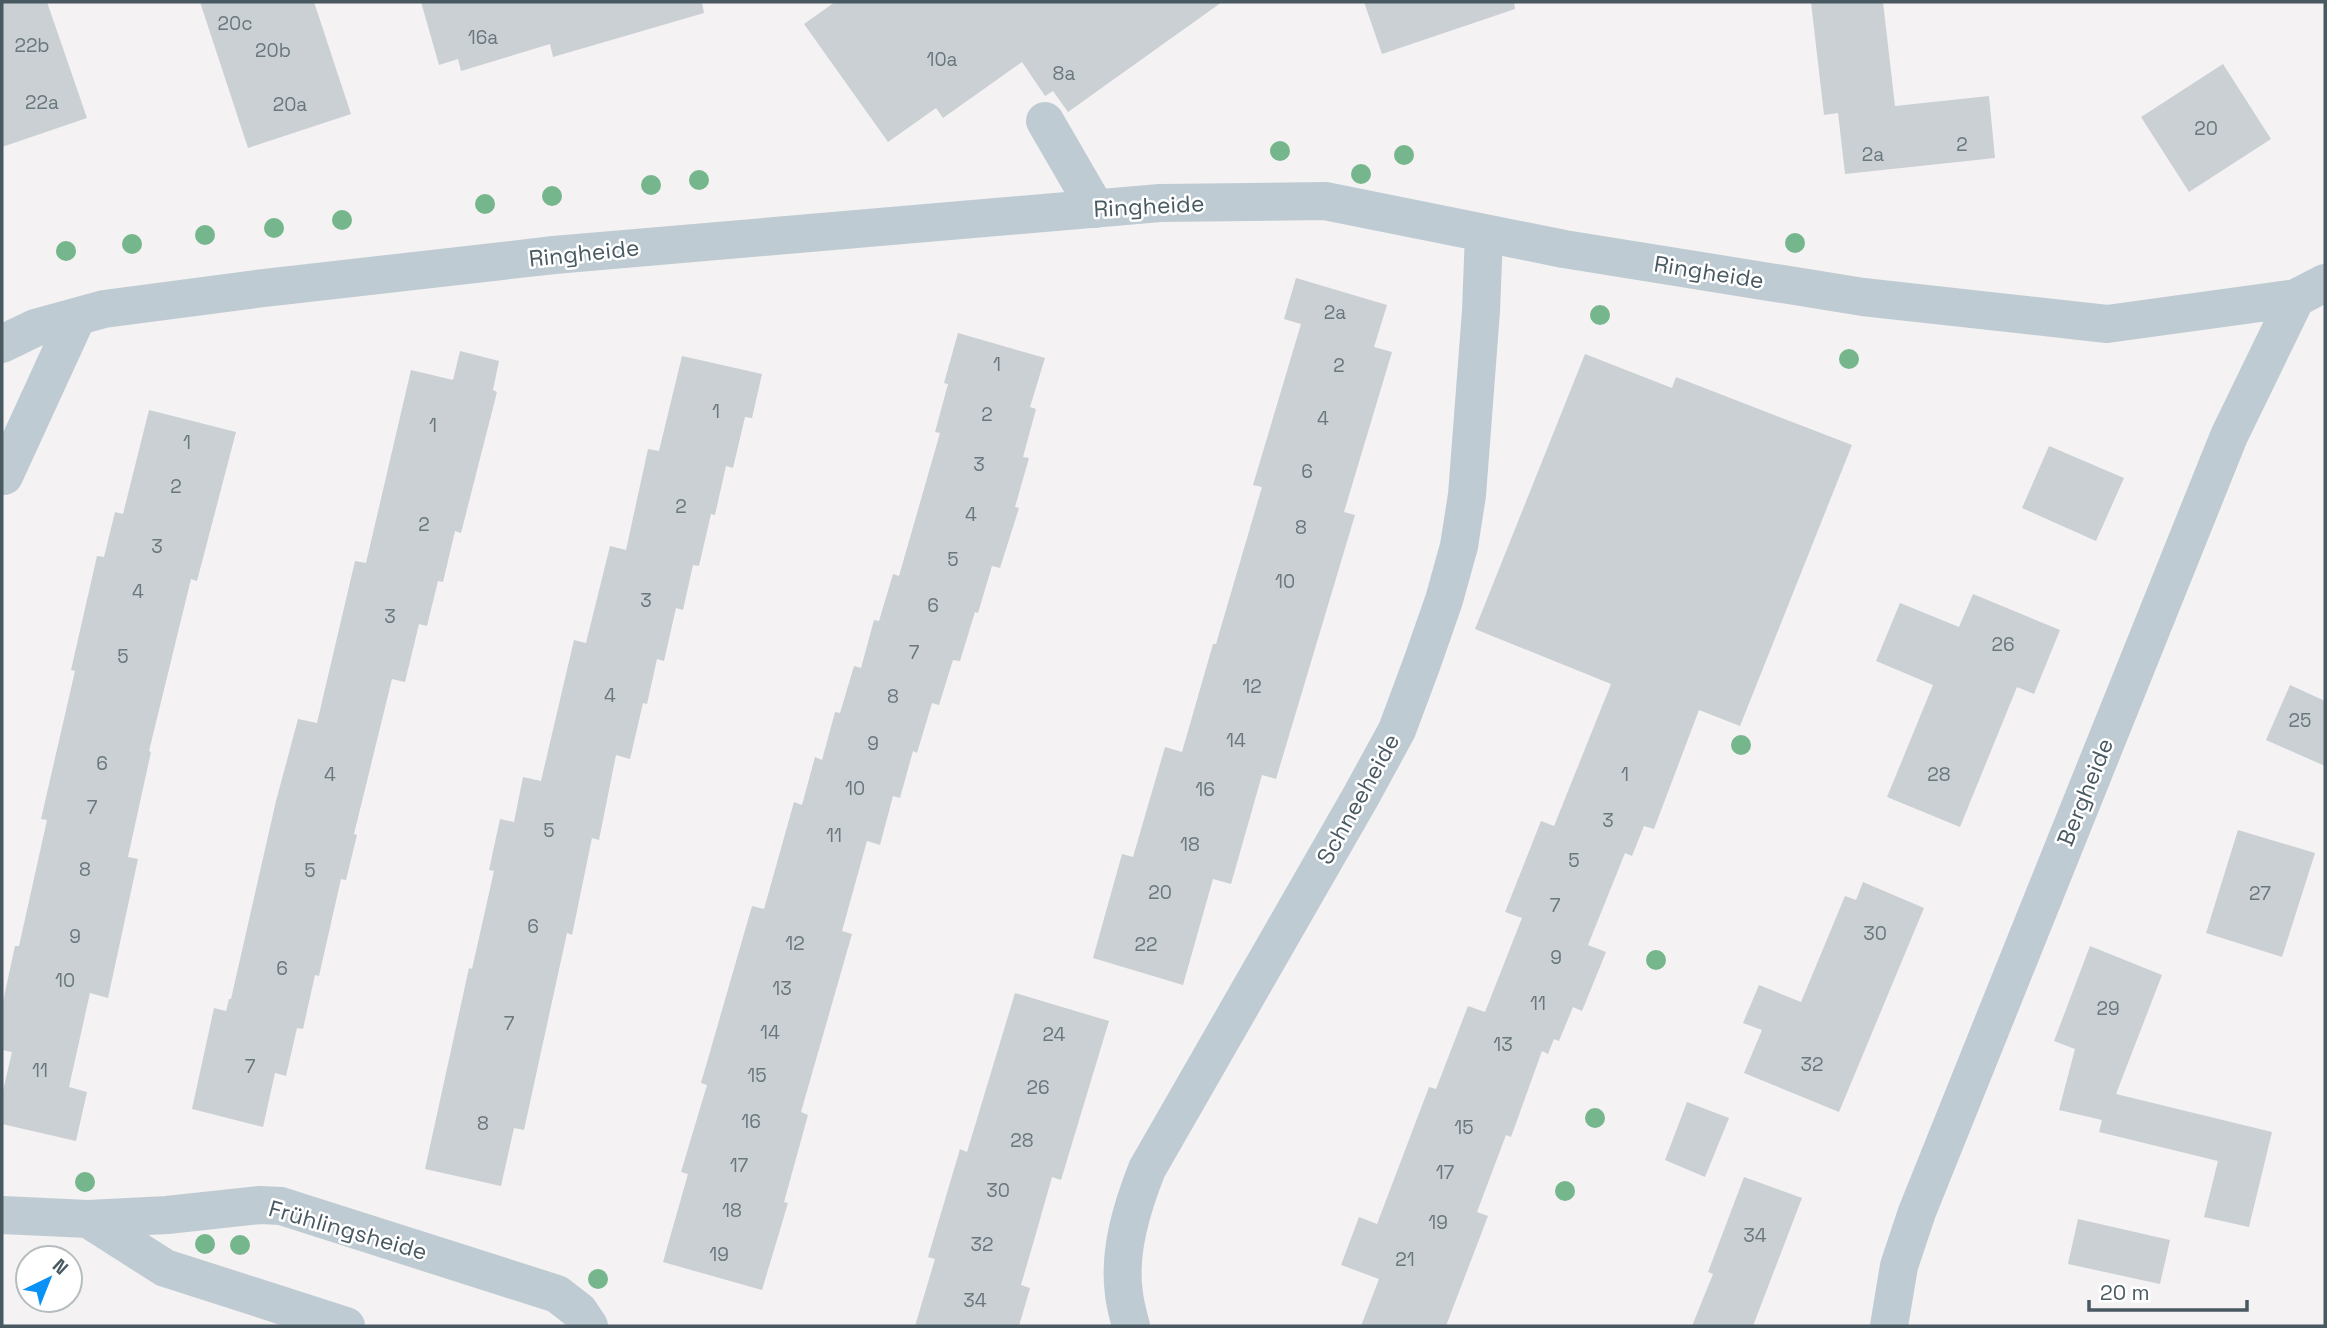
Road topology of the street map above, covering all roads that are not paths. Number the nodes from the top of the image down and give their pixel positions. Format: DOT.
graph roads {
  1 [pos="1045,121"];
  2 [pos="1096,209"];
  3 [pos="1484,234"];
  4 [pos="2311,291"];
  5 [pos="77,317"];
  6 [pos="2,345"];
  7 [pos="4,476"];
  8 [pos="2,1215"];
  9 [pos="88,1219"];
  10 [pos="346,1326"];
  11 [pos="589,1326"];
  12 [pos="1130,1326"];
  13 [pos="1889,1326"];
  1 -- 2 [label="street"];
  2 -- 3 [label="street, Ringheide"];
  2 -- 5 [label="street, Ringheide"];
  3 -- 4 [label="street, Ringheide"];
  3 -- 12 [label="street, Schneeheide"];
  4 -- 13 [label="street, Bergheide"];
  5 -- 6 [label="street, Ringheide"];
  5 -- 7 [label="street"];
  8 -- 9 [label="street, Frühlingsheide"];
  9 -- 10 [label="street, Frühlingsheide"];
  9 -- 11 [label="street, Frühlingsheide"];
}
